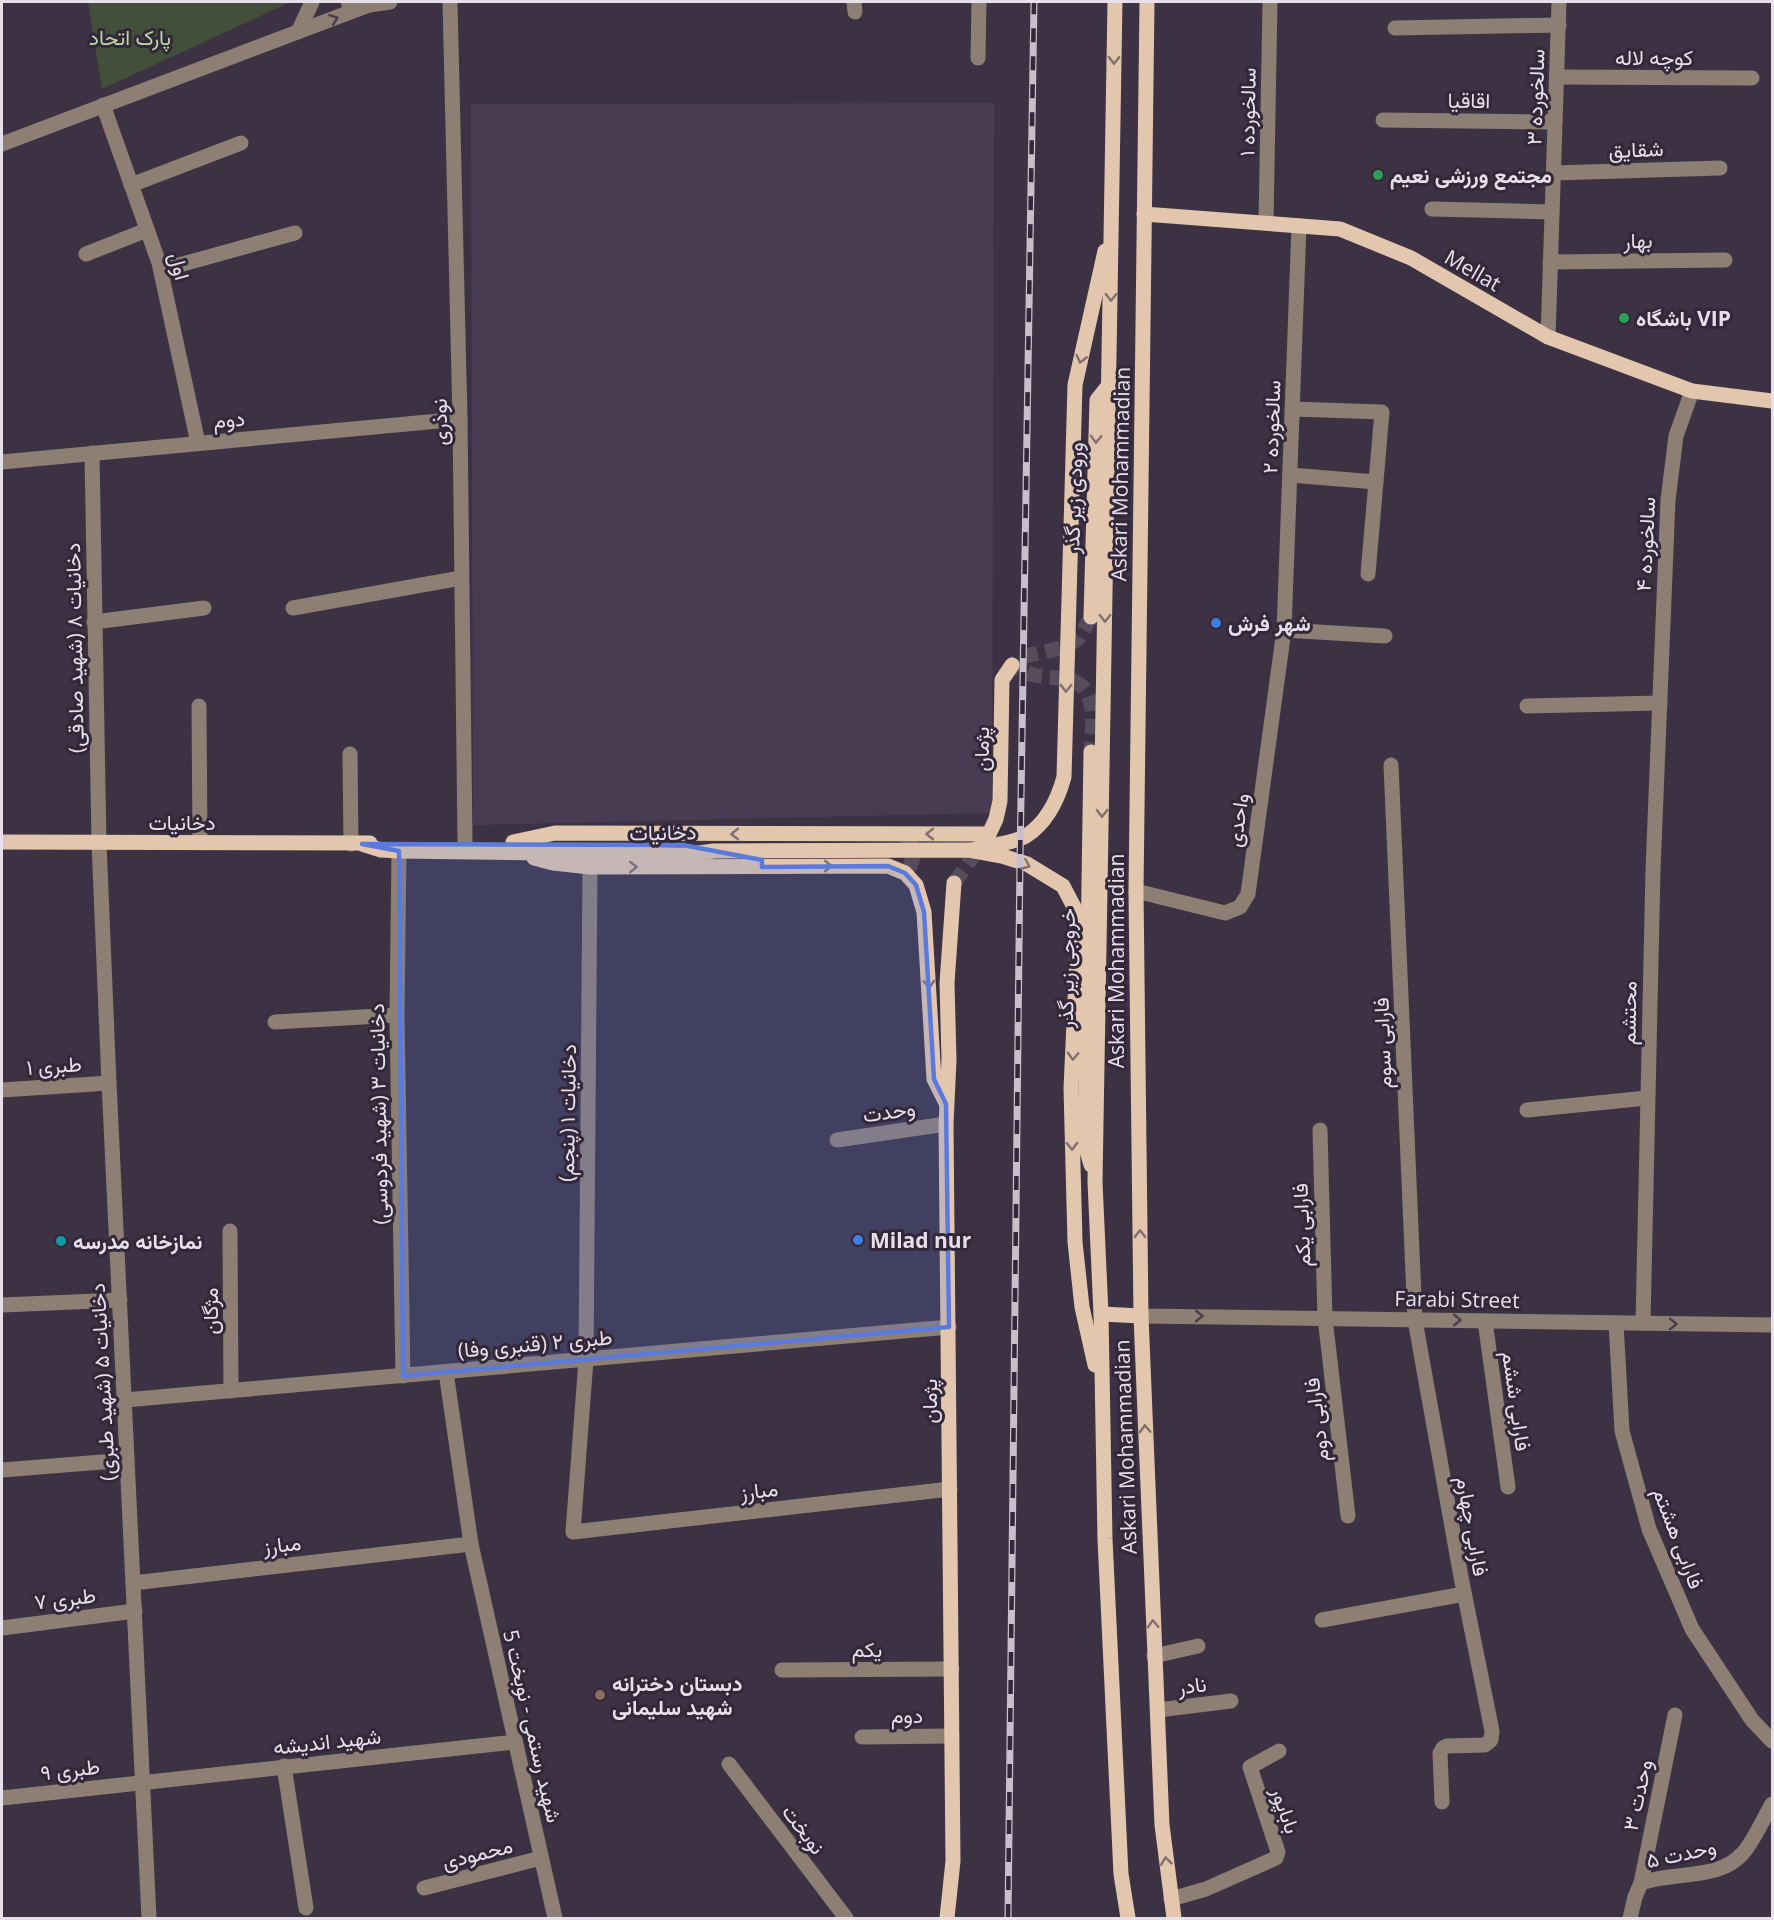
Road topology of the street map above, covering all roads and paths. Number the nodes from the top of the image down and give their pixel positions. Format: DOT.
graph roads {
  1 [pos="312,2"];
  2 [pos="348,2"];
  3 [pos="390,2"];
  4 [pos="450,2"];
  5 [pos="979,2"];
  6 [pos="1115,2"];
  7 [pos="1147,2"];
  8 [pos="1270,2"];
  9 [pos="1559,2"];
  10 [pos="369,5"];
  11 [pos="1558,25"];
  12 [pos="1395,28"];
  13 [pos="298,32"];
  14 [pos="978,58"];
  15 [pos="1557,77"];
  16 [pos="1752,78"];
  17 [pos="103,105"];
  18 [pos="1383,120"];
  19 [pos="1555,122"];
  20 [pos="241,143"];
  21 [pos="2,144"];
  22 [pos="1720,168"];
  23 [pos="1553,173"];
  24 [pos="131,185"];
  25 [pos="1432,208"];
  26 [pos="1552,212"];
  27 [pos="1144,214"];
  28 [pos="1112,220"];
  29 [pos="1266,223"];
  30 [pos="1299,226"];
  31 [pos="147,230"];
  32 [pos="295,233"];
  33 [pos="86,254"];
  34 [pos="1725,260"];
  35 [pos="1550,262"];
  36 [pos="161,270"];
  37 [pos="1548,338"];
  38 [pos="1109,385"];
  39 [pos="1692,390"];
  40 [pos="1773,401"];
  41 [pos="1292,409"];
  42 [pos="460,419"];
  43 [pos="198,443"];
  44 [pos="92,453"];
  45 [pos="2,462"];
  46 [pos="1290,475"];
  47 [pos="1376,482"];
  48 [pos="1368,574"];
  49 [pos="461,578"];
  50 [pos="204,608"];
  51 [pos="293,608"];
  52 [pos="1091,617"];
  53 [pos="94,622"];
  54 [pos="1284,630"];
  55 [pos="1385,636"];
  56 [pos="1012,665"];
  57 [pos="1660,703"];
  58 [pos="199,706"];
  59 [pos="1527,706"];
  60 [pos="1091,752"];
  61 [pos="350,754"];
  62 [pos="1391,765"];
  63 [pos="465,841"];
  64 [pos="2,842"];
  65 [pos="99,843"];
  66 [pos="200,843"];
  67 [pos="357,844"];
  68 [pos="513,847"];
  69 [pos="969,850"];
  70 [pos="399,851"];
  71 [pos="590,867"];
  72 [pos="954,883"];
  73 [pos="1136,891"];
  74 [pos="397,1015"];
  75 [pos="275,1022"];
  76 [pos="109,1083"];
  77 [pos="2,1090"];
  78 [pos="1647,1098"];
  79 [pos="946,1104"];
  80 [pos="1527,1110"];
  81 [pos="946,1124"];
  82 [pos="1320,1130"];
  83 [pos="837,1140"];
  84 [pos="1095,1182"];
  85 [pos="230,1231"];
  86 [pos="120,1300"];
  87 [pos="2,1305"];
  88 [pos="1101,1314"];
  89 [pos="1141,1316"];
  90 [pos="1325,1318"];
  91 [pos="1415,1320"];
  92 [pos="1485,1321"];
  93 [pos="1616,1323"];
  94 [pos="1643,1323"];
  95 [pos="1773,1325"];
  96 [pos="949,1327"];
  97 [pos="586,1360"];
  98 [pos="446,1372"];
  99 [pos="403,1376"];
  100 [pos="231,1391"];
  101 [pos="1101,1393"];
  102 [pos="124,1401"];
  103 [pos="127,1460"];
  104 [pos="2,1470"];
  105 [pos="1508,1487"];
  106 [pos="950,1489"];
  107 [pos="1348,1516"];
  108 [pos="573,1532"];
  109 [pos="471,1544"];
  110 [pos="133,1583"];
  111 [pos="1464,1594"];
  112 [pos="135,1611"];
  113 [pos="1322,1620"];
  114 [pos="2,1628"];
  115 [pos="1198,1646"];
  116 [pos="1154,1656"];
  117 [pos="952,1669"];
  118 [pos="782,1670"];
  119 [pos="1231,1701"];
  120 [pos="1158,1710"];
  121 [pos="1675,1715"];
  122 [pos="952,1736"];
  123 [pos="862,1737"];
  124 [pos="1773,1741"];
  125 [pos="515,1742"];
  126 [pos="1279,1751"];
  127 [pos="729,1764"];
  128 [pos="284,1766"];
  129 [pos="143,1781"];
  130 [pos="2,1798"];
  131 [pos="1442,1802"];
  132 [pos="1773,1804"];
  133 [pos="541,1858"];
  134 [pos="1641,1883"];
  135 [pos="424,1888"];
  136 [pos="1171,1899"];
  137 [pos="306,1908"];
  138 [pos="149,1918"];
  139 [pos="555,1918"];
  140 [pos="846,1918"];
  141 [pos="947,1918"];
  142 [pos="1128,1918"];
  143 [pos="1174,1918"];
  144 [pos="1630,1918"];
  1 -- 13 [label="street"];
  2 -- 10 [label="street"];
  3 -- 10 [label="street"];
  4 -- 42 [label="street, نوذری"];
  5 -- 14 [label="street"];
  6 -- 28 [label="main road, Askari Mohammadian, one-way"];
  7 -- 27 [label="main road, Askari Mohammadian"];
  8 -- 29 [label="street, سالخورده ۱"];
  9 -- 11 [label="street, سالخورده ۳"];
  13 -- 10 [label="street, one-way"];
  11 -- 12 [label="street"];
  11 -- 15 [label="street, سالخورده ۳"];
  13 -- 17 [label="street"];
  15 -- 16 [label="street, کوچه لاله"];
  15 -- 19 [label="street, سالخورده ۳"];
  17 -- 21 [label="street"];
  17 -- 24 [label="street, اول"];
  18 -- 19 [label="street, اقاقیا"];
  19 -- 23 [label="street, سالخورده ۳"];
  20 -- 24 [label="street"];
  22 -- 23 [label="street, شقایق"];
  23 -- 26 [label="street, سالخورده ۳"];
  24 -- 31 [label="street, اول"];
  25 -- 26 [label="street"];
  26 -- 35 [label="street, سالخورده ۳"];
  27 -- 29 [label="main road, Mellat"];
  27 -- 73 [label="main road, Askari Mohammadian"];
  28 -- 38 [label="main road, Askari Mohammadian, one-way"];
  28 -- 69 [label="main road, one-way"];
  29 -- 30 [label="main road, Mellat"];
  30 -- 37 [label="main road, Mellat"];
  30 -- 41 [label="street, سالخورده ۲"];
  31 -- 33 [label="street"];
  31 -- 36 [label="street, اول"];
  32 -- 36 [label="street"];
  34 -- 35 [label="street, بهار"];
  35 -- 37 [label="street, سالخورده ۳"];
  36 -- 43 [label="street, اول"];
  37 -- 39 [label="main road, Mellat"];
  38 -- 52 [label="main road, ورودی زیر گذر, one-way"];
  38 -- 84 [label="main road, Askari Mohammadian, one-way"];
  39 -- 40 [label="main road, Mellat"];
  39 -- 57 [label="street, سالخورده ۴"];
  41 -- 46 [label="street, سالخورده ۲"];
  41 -- 47 [label="street"];
  42 -- 43 [label="street, دوم"];
  42 -- 49 [label="street, نوذری"];
  43 -- 44 [label="street, دوم"];
  44 -- 45 [label="street, دوم"];
  44 -- 53 [label="street, دخانیات ۸ (شهید صادقی)"];
  46 -- 47 [label="street"];
  46 -- 54 [label="street, سالخورده ۲"];
  47 -- 48 [label="street"];
  49 -- 51 [label="street"];
  49 -- 63 [label="street, نوذری"];
  50 -- 53 [label="street"];
  53 -- 65 [label="street, دخانیات ۸ (شهید صادقی)"];
  54 -- 55 [label="street"];
  54 -- 73 [label="street, واحدی"];
  56 -- 68 [label="main road, پژمان, one-way"];
  57 -- 59 [label="street"];
  57 -- 78 [label="street, محتشم"];
  58 -- 66 [label="street"];
  60 -- 84 [label="main road, خروجی زیر گذر"];
  61 -- 67 [label="street"];
  62 -- 91 [label="street, فارابی سوم"];
  63 -- 67 [label="main road, دخانیات"];
  63 -- 68 [label="main road, دخانیات"];
  64 -- 65 [label="main road, دخانیات"];
  65 -- 66 [label="main road, دخانیات"];
  65 -- 76 [label="street, دخانیات ۵ (شهید طبری)"];
  66 -- 67 [label="main road, دخانیات"];
  67 -- 70 [label="main road, دخانیات"];
  68 -- 69 [label="main road, دخانیات"];
  68 -- 70 [label="main road, دخانیات"];
  68 -- 71 [label="main road"];
  69 -- 101 [label="main road, one-way"];
  70 -- 74 [label="street, دخانیات ۳ (شهید فردوسی)"];
  71 -- 79 [label="main road, one-way"];
  71 -- 97 [label="street, دخانیات ۱ (پنجم)"];
  72 -- 79 [label="main road, پژمان"];
  89 -- 73 [label="main road, Askari Mohammadian, one-way"];
  74 -- 75 [label="street"];
  74 -- 99 [label="street, دخانیات ۳ (شهید فردوسی)"];
  76 -- 77 [label="street, طبری ۱"];
  76 -- 86 [label="street, دخانیات ۵ (شهید طبری)"];
  78 -- 80 [label="street"];
  78 -- 94 [label="street, محتشم"];
  79 -- 81 [label="main road, پژمان"];
  81 -- 83 [label="street, وحدت"];
  81 -- 96 [label="main road, پژمان"];
  82 -- 90 [label="street, فارابی یکم"];
  84 -- 88 [label="main road, Askari Mohammadian"];
  85 -- 100 [label="street, مژگان"];
  86 -- 87 [label="street"];
  86 -- 102 [label="street, دخانیات ۵ (شهید طبری)"];
  88 -- 89 [label="main road"];
  88 -- 101 [label="main road, Askari Mohammadian"];
  89 -- 90 [label="street, Farabi Street, one-way"];
  116 -- 89 [label="main road, Askari Mohammadian, one-way"];
  90 -- 91 [label="street, Farabi Street"];
  90 -- 107 [label="street, فارابی دوم"];
  91 -- 92 [label="street, Farabi Street, one-way"];
  91 -- 111 [label="street, فارابی چهارم"];
  92 -- 93 [label="street, Farabi Street"];
  92 -- 105 [label="street, فارابی ششم"];
  93 -- 94 [label="street, Farabi Street"];
  93 -- 124 [label="street, فارابی هشتم"];
  94 -- 95 [label="street, Farabi Street, one-way"];
  96 -- 97 [label="street, طبری ۲ (قنبری وفا)"];
  96 -- 106 [label="main road, پژمان"];
  97 -- 98 [label="street, طبری ۲ (قنبری وفا)"];
  97 -- 108 [label="street, دخانیات ۱ (پنجم)"];
  98 -- 99 [label="street, طبری ۲ (قنبری وفا)"];
  98 -- 109 [label="street, شهید رستمی - نوبخت 5"];
  99 -- 100 [label="street, طبری ۲ (قنبری وفا)"];
  100 -- 102 [label="street, طبری ۲ (قنبری وفا)"];
  101 -- 142 [label="main road, Askari Mohammadian"];
  102 -- 103 [label="street, دخانیات ۵ (شهید طبری)"];
  103 -- 104 [label="street"];
  103 -- 110 [label="street, دخانیات ۵ (شهید طبری)"];
  106 -- 108 [label="street, مبارز"];
  106 -- 117 [label="main road, پژمان"];
  109 -- 110 [label="street, مبارز"];
  109 -- 125 [label="street, شهید رستمی - نوبخت 5"];
  110 -- 112 [label="street, دخانیات ۵ (شهید طبری)"];
  111 -- 113 [label="street"];
  111 -- 131 [label="street, فارابی چهارم"];
  112 -- 114 [label="street, طبری ۷"];
  112 -- 129 [label="street, دخانیات ۵ (شهید طبری)"];
  115 -- 116 [label="street"];
  116 -- 120 [label="main road, Askari Mohammadian"];
  117 -- 118 [label="street, یکم"];
  117 -- 122 [label="main road, پژمان"];
  119 -- 120 [label="street, نادر"];
  136 -- 120 [label="main road, Askari Mohammadian, one-way"];
  121 -- 134 [label="street, وحدت ۳"];
  122 -- 123 [label="street, دوم"];
  122 -- 141 [label="main road, پژمان"];
  125 -- 128 [label="street, شهید اندیشه"];
  125 -- 133 [label="street, شهید رستمی - نوبخت 5"];
  126 -- 136 [label="street, باباپور"];
  127 -- 140 [label="street, نوبخت"];
  128 -- 129 [label="street, شهید اندیشه"];
  128 -- 137 [label="street"];
  129 -- 130 [label="street, طبری ۹"];
  129 -- 138 [label="street, دخانیات ۵ (شهید طبری)"];
  132 -- 134 [label="street, وحدت ۵"];
  133 -- 135 [label="street, محمودی"];
  133 -- 139 [label="street, شهید رستمی - نوبخت 5"];
  134 -- 144 [label="street, وحدت ۵"];
  136 -- 143 [label="main road, Askari Mohammadian"];
}
